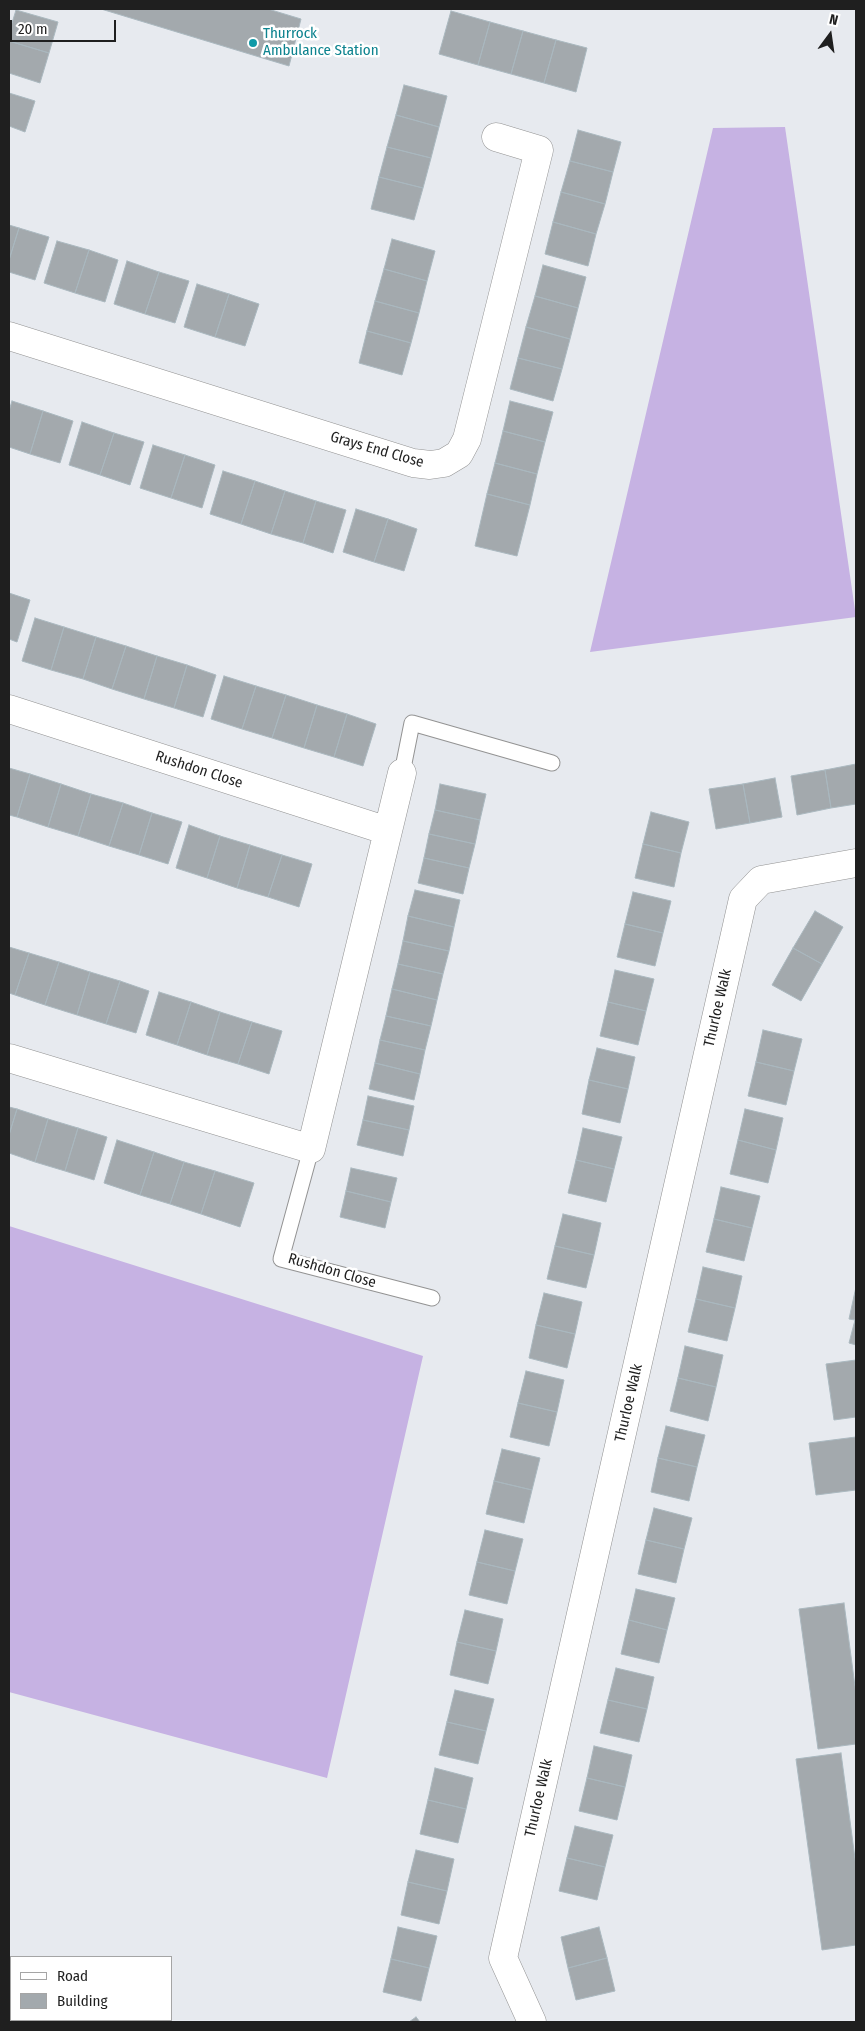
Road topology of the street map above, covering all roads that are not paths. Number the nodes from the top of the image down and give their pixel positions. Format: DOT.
graph roads {
  1 [pos="496,137"];
  2 [pos="9,336"];
  3 [pos="9,709"];
  4 [pos="552,763"];
  5 [pos="402,773"];
  6 [pos="388,831"];
  7 [pos="856,863"];
  8 [pos="9,1058"];
  9 [pos="311,1149"];
  10 [pos="432,1298"];
  11 [pos="532,2022"];
  1 -- 2 [label="street, Grays End Close"];
  3 -- 6 [label="street, Rushdon Close"];
  4 -- 5 [label="lane, Rushdon Close"];
  5 -- 6 [label="street, Rushdon Close"];
  6 -- 9 [label="street, Rushdon Close"];
  7 -- 11 [label="street, Thurloe Walk"];
  8 -- 9 [label="street"];
  9 -- 10 [label="lane, Rushdon Close"];
}
